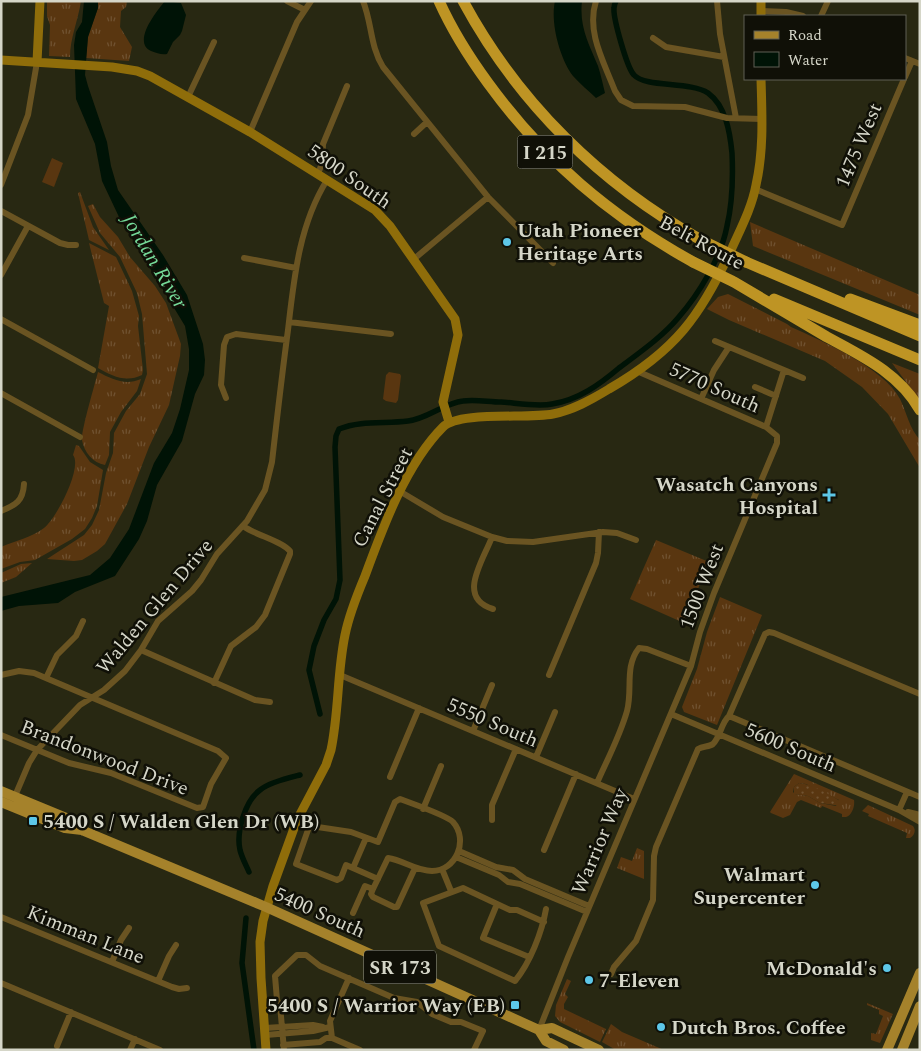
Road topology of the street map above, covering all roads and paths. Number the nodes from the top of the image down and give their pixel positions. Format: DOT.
graph roads {
  1 [pos="40,1"];
  2 [pos="287,1"];
  3 [pos="311,1"];
  4 [pos="363,1"];
  5 [pos="439,1"];
  6 [pos="463,1"];
  7 [pos="596,1"];
  8 [pos="717,1"];
  9 [pos="828,1"];
  10 [pos="761,9"];
  11 [pos="305,10"];
  12 [pos="799,15"];
  13 [pos="821,15"];
  14 [pos="652,38"];
  15 [pos="214,42"];
  16 [pos="724,57"];
  17 [pos="906,58"];
  18 [pos="1,60"];
  19 [pos="912,61"];
  20 [pos="37,62"];
  21 [pos="920,64"];
  22 [pos="906,74"];
  23 [pos="761,80"];
  24 [pos="903,80"];
  25 [pos="347,86"];
  26 [pos="188,97"];
  27 [pos="736,118"];
  28 [pos="762,119"];
  29 [pos="428,122"];
  30 [pos="250,132"];
  31 [pos="414,134"];
  32 [pos="318,174"];
  33 [pos="327,180"];
  34 [pos="1,185"];
  35 [pos="756,189"];
  36 [pos="488,197"];
  37 [pos="1,211"];
  38 [pos="28,226"];
  39 [pos="76,244"];
  40 [pos="244,258"];
  41 [pos="414,259"];
  42 [pos="553,263"];
  43 [pos="296,268"];
  44 [pos="1,275"];
  45 [pos="782,277"];
  46 [pos="733,281"];
  47 [pos="1,319"];
  48 [pos="289,322"];
  49 [pos="920,325"];
  50 [pos="391,334"];
  51 [pos="920,336"];
  52 [pos="286,340"];
  53 [pos="715,341"];
  54 [pos="730,347"];
  55 [pos="920,360"];
  56 [pos="93,370"];
  57 [pos="784,370"];
  58 [pos="639,372"];
  59 [pos="803,378"];
  60 [pos="755,387"];
  61 [pos="1,393"];
  62 [pos="776,396"];
  63 [pos="226,398"];
  64 [pos="700,399"];
  65 [pos="920,410"];
  66 [pos="448,418"];
  67 [pos="766,427"];
  68 [pos="777,436"];
  69 [pos="80,438"];
  70 [pos="24,484"];
  71 [pos="401,492"];
  72 [pos="3,509"];
  73 [pos="243,526"];
  74 [pos="599,532"];
  75 [pos="492,537"];
  76 [pos="636,540"];
  77 [pos="493,609"];
  78 [pos="83,621"];
  79 [pos="141,650"];
  80 [pos="691,666"];
  81 [pos="340,674"];
  82 [pos="1,675"];
  83 [pos="550,675"];
  84 [pos="46,678"];
  85 [pos="214,683"];
  86 [pos="492,685"];
  87 [pos="920,694"];
  88 [pos="91,697"];
  89 [pos="270,702"];
  90 [pos="419,708"];
  91 [pos="555,712"];
  92 [pos="671,714"];
  93 [pos="729,716"];
  94 [pos="473,731"];
  95 [pos="718,734"];
  96 [pos="1,735"];
  97 [pos="516,749"];
  98 [pos="37,750"];
  99 [pos="536,757"];
  100 [pos="441,766"];
  101 [pos="576,774"];
  102 [pos="390,776"];
  103 [pos="598,783"];
  104 [pos="1,791"];
  105 [pos="907,792"];
  106 [pos="920,797"];
  107 [pos="634,799"];
  108 [pos="13,801"];
  109 [pos="1,802"];
  110 [pos="423,809"];
  111 [pos="899,810"];
  112 [pos="920,815"];
  113 [pos="492,820"];
  114 [pos="920,822"];
  115 [pos="366,838"];
  116 [pos="544,850"];
  117 [pos="458,854"];
  118 [pos="353,868"];
  119 [pos="415,868"];
  120 [pos="442,869"];
  121 [pos="378,878"];
  122 [pos="373,889"];
  123 [pos="451,891"];
  124 [pos="497,904"];
  125 [pos="266,907"];
  126 [pos="546,909"];
  127 [pos="588,909"];
  128 [pos="353,913"];
  129 [pos="1,917"];
  130 [pos="544,922"];
  131 [pos="129,928"];
  132 [pos="176,945"];
  133 [pos="529,957"];
  134 [pos="112,962"];
  135 [pos="920,973"];
  136 [pos="611,974"];
  137 [pos="349,978"];
  138 [pos="158,981"];
  139 [pos="1,983"];
  140 [pos="187,988"];
  141 [pos="920,1006"];
  142 [pos="71,1012"];
  143 [pos="330,1026"];
  144 [pos="282,1030"];
  145 [pos="539,1030"];
  146 [pos="265,1032"];
  147 [pos="332,1038"];
  148 [pos="135,1039"];
  149 [pos="57,1046"];
  150 [pos="283,1047"];
  151 [pos="359,1049"];
  152 [pos="130,1050"];
  153 [pos="160,1050"];
  154 [pos="266,1050"];
  155 [pos="474,1050"];
  156 [pos="564,1050"];
  157 [pos="599,1050"];
  158 [pos="887,1050"];
  159 [pos="902,1050"];
  1 -- 20 [label="street"];
  2 -- 11 [label="street"];
  3 -- 11 [label="street"];
  4 -- 29 [label="street"];
  5 -- 46 [label="highway, Belt Route / I 215, bridge"];
  6 -- 45 [label="highway, Belt Route / I 215, bridge"];
  7 -- 27 [label="street"];
  8 -- 16 [label="street"];
  9 -- 13 [label="street"];
  10 -- 12 [label="street"];
  11 -- 30 [label="street"];
  14 -- 16 [label="street"];
  15 -- 26 [label="street"];
  16 -- 27 [label="street"];
  17 -- 19 [label="street"];
  18 -- 20 [label="street, 5800 South"];
  19 -- 21 [label="street"];
  19 -- 22 [label="street, 1475 West"];
  20 -- 26 [label="street, 5800 South"];
  20 -- 34 [label="street"];
  23 -- 28 [label="street"];
  24 -- 35 [label="street, 1475 West"];
  25 -- 32 [label="street"];
  26 -- 30 [label="street, 5800 South"];
  27 -- 28 [label="street"];
  28 -- 35 [label="street"];
  29 -- 31 [label="street"];
  29 -- 36 [label="street"];
  30 -- 32 [label="street, 5800 South"];
  32 -- 33 [label="street, 5800 South"];
  33 -- 41 [label="street, 5800 South"];
  33 -- 43 [label="street, Walden Glen Drive"];
  35 -- 58 [label="street"];
  36 -- 41 [label="street"];
  36 -- 42 [label="street"];
  37 -- 38 [label="street"];
  38 -- 39 [label="street"];
  38 -- 44 [label="street"];
  40 -- 43 [label="street"];
  41 -- 66 [label="street, 5800 South"];
  43 -- 48 [label="street, Walden Glen Drive"];
  45 -- 49 [label="highway"];
  45 -- 51 [label="highway, Belt Route / I 215"];
  46 -- 55 [label="highway, Belt Route / I 215"];
  46 -- 65 [label="highway"];
  47 -- 56 [label="street"];
  48 -- 50 [label="street"];
  48 -- 52 [label="street, Walden Glen Drive"];
  52 -- 63 [label="street"];
  52 -- 73 [label="street, Walden Glen Drive"];
  53 -- 54 [label="street"];
  54 -- 57 [label="street"];
  54 -- 64 [label="street"];
  57 -- 59 [label="street"];
  57 -- 62 [label="street"];
  58 -- 64 [label="street, 5770 South"];
  58 -- 66 [label="street"];
  60 -- 62 [label="street"];
  61 -- 69 [label="street"];
  62 -- 67 [label="street"];
  64 -- 67 [label="street, 5770 South"];
  66 -- 71 [label="street, Canal Street"];
  67 -- 68 [label="street, 5770 South"];
  68 -- 80 [label="street, 1500 West"];
  70 -- 72 [label="street"];
  71 -- 75 [label="street"];
  71 -- 81 [label="street, Canal Street"];
  73 -- 79 [label="street, Walden Glen Drive"];
  73 -- 85 [label="street"];
  74 -- 75 [label="street"];
  74 -- 76 [label="street"];
  74 -- 83 [label="street"];
  75 -- 77 [label="street"];
  78 -- 84 [label="street"];
  79 -- 85 [label="street"];
  79 -- 88 [label="street, Walden Glen Drive"];
  80 -- 92 [label="street, Warrior Way"];
  80 -- 103 [label="street"];
  81 -- 90 [label="street, 5550 South"];
  81 -- 125 [label="street, Canal Street"];
  82 -- 84 [label="street"];
  84 -- 88 [label="street"];
  85 -- 89 [label="street"];
  86 -- 94 [label="street"];
  87 -- 93 [label="street"];
  88 -- 98 [label="street, Walden Glen Drive"];
  88 -- 98 [label="street, Brandonwood Drive"];
  90 -- 94 [label="street, 5550 South"];
  90 -- 102 [label="street"];
  91 -- 99 [label="street"];
  92 -- 95 [label="street, 5600 South"];
  92 -- 107 [label="street, Warrior Way"];
  93 -- 95 [label="street"];
  93 -- 105 [label="street"];
  94 -- 97 [label="street, 5550 South"];
  95 -- 111 [label="street, 5600 South"];
  95 -- 136 [label="street"];
  96 -- 98 [label="street, Brandonwood Drive"];
  97 -- 99 [label="street, 5550 South"];
  97 -- 113 [label="street"];
  98 -- 108 [label="street, Walden Glen Drive"];
  99 -- 101 [label="street, 5550 South"];
  100 -- 110 [label="street"];
  101 -- 103 [label="street, 5550 South"];
  101 -- 116 [label="street"];
  103 -- 107 [label="street, 5550 South"];
  104 -- 108 [label="main road, 5400 South / SR 173"];
  105 -- 106 [label="street"];
  105 -- 111 [label="street"];
  107 -- 127 [label="street, Warrior Way"];
  108 -- 109 [label="main road, 5400 South / SR 173"];
  108 -- 125 [label="main road, 5400 South / SR 173"];
  110 -- 115 [label="street"];
  110 -- 117 [label="street"];
  111 -- 112 [label="street, 5600 South"];
  111 -- 114 [label="street, 5600 South"];
  115 -- 118 [label="street"];
  115 -- 118 [label="street"];
  117 -- 120 [label="street"];
  117 -- 127 [label="street"];
  117 -- 127 [label="street"];
  118 -- 121 [label="street"];
  119 -- 120 [label="street"];
  119 -- 121 [label="street"];
  119 -- 122 [label="street"];
  120 -- 123 [label="street"];
  121 -- 122 [label="street"];
  122 -- 128 [label="street"];
  123 -- 124 [label="street"];
  123 -- 133 [label="street"];
  124 -- 130 [label="street"];
  124 -- 133 [label="street"];
  125 -- 145 [label="main road, 5400 South / SR 173"];
  125 -- 146 [label="street, Canal Street"];
  126 -- 130 [label="street"];
  127 -- 145 [label="street, Warrior Way"];
  129 -- 134 [label="street, Kimman Lane"];
  130 -- 133 [label="street"];
  131 -- 134 [label="street"];
  132 -- 138 [label="street"];
  134 -- 138 [label="street, Kimman Lane"];
  135 -- 158 [label="main road"];
  137 -- 143 [label="street"];
  137 -- 144 [label="street"];
  137 -- 155 [label="street"];
  138 -- 140 [label="street, Kimman Lane"];
  139 -- 142 [label="street"];
  141 -- 159 [label="main road"];
  142 -- 148 [label="street"];
  142 -- 149 [label="street"];
  143 -- 144 [label="street"];
  143 -- 147 [label="street"];
  144 -- 146 [label="street"];
  144 -- 150 [label="street"];
  145 -- 156 [label="main road, 5400 South / SR 173"];
  145 -- 157 [label="main road, 5400 South / SR 173"];
  146 -- 154 [label="street, Canal Street"];
  147 -- 150 [label="street"];
  147 -- 151 [label="street"];
  148 -- 152 [label="street"];
  148 -- 153 [label="street"];
}
